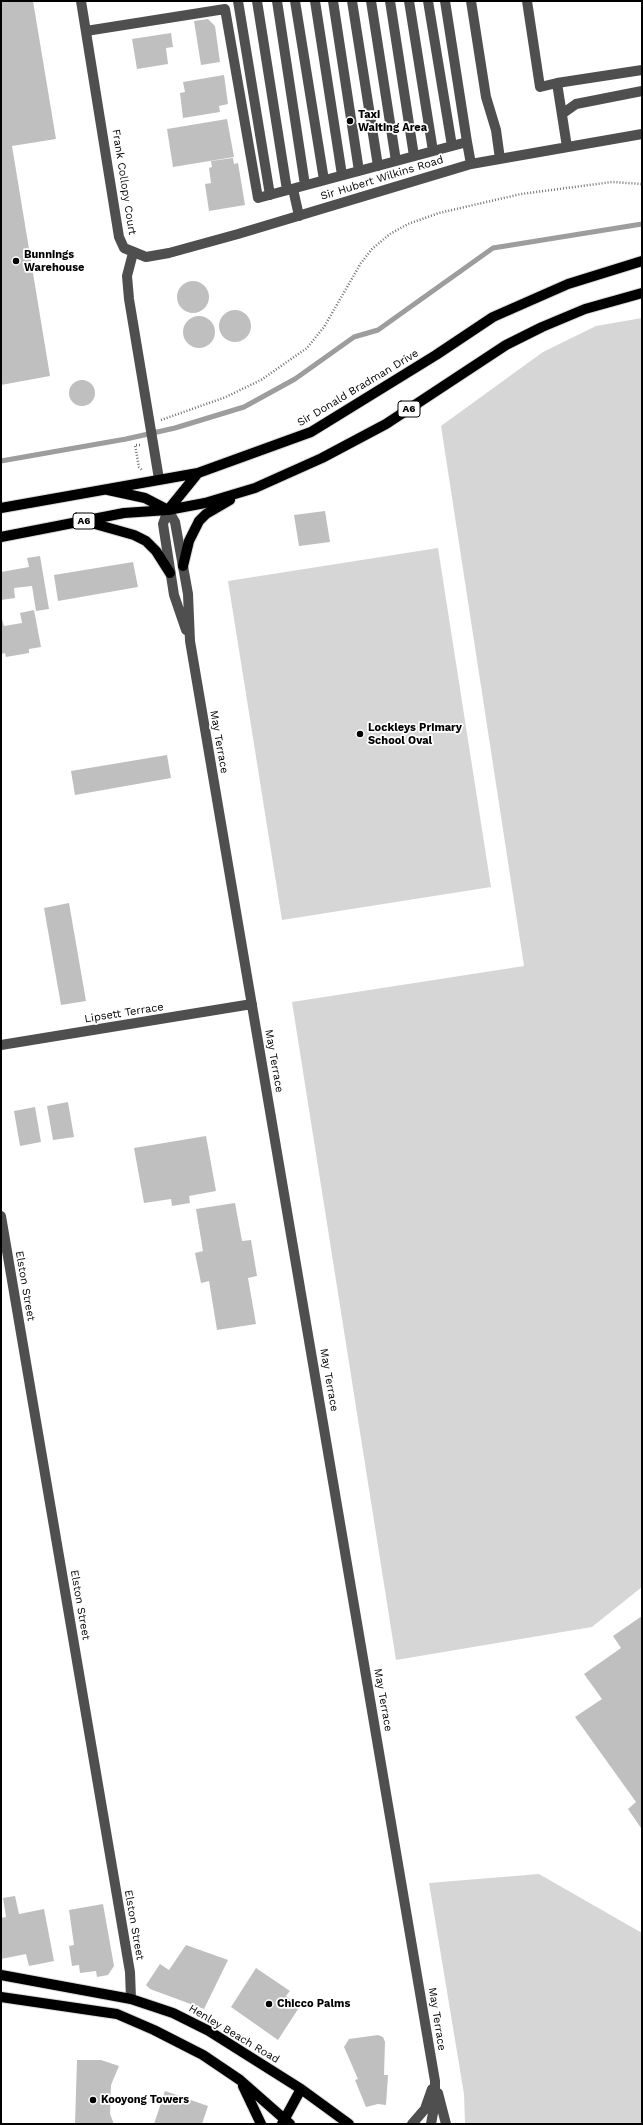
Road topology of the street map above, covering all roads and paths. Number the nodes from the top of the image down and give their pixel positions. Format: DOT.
graph roads {
  1 [pos="81,1"];
  2 [pos="238,1"];
  3 [pos="257,1"];
  4 [pos="277,1"];
  5 [pos="295,1"];
  6 [pos="315,1"];
  7 [pos="333,1"];
  8 [pos="352,1"];
  9 [pos="371,1"];
  10 [pos="390,1"];
  11 [pos="409,1"];
  12 [pos="428,1"];
  13 [pos="445,1"];
  14 [pos="471,1"];
  15 [pos="527,1"];
  16 [pos="224,5"];
  17 [pos="86,31"];
  18 [pos="642,70"];
  19 [pos="557,83"];
  20 [pos="642,91"];
  21 [pos="562,114"];
  22 [pos="642,134"];
  23 [pos="468,142"];
  24 [pos="452,146"];
  25 [pos="567,147"];
  26 [pos="433,151"];
  27 [pos="414,156"];
  28 [pos="500,159"];
  29 [pos="396,161"];
  30 [pos="471,164"];
  31 [pos="378,166"];
  32 [pos="359,171"];
  33 [pos="342,176"];
  34 [pos="324,180"];
  35 [pos="642,184"];
  36 [pos="305,185"];
  37 [pos="290,189"];
  38 [pos="270,195"];
  39 [pos="299,216"];
  40 [pos="133,253"];
  41 [pos="642,261"];
  42 [pos="642,293"];
  43 [pos="149,424"];
  44 [pos="198,473"];
  45 [pos="159,479"];
  46 [pos="101,489"];
  47 [pos="245,490"];
  48 [pos="1,508"];
  49 [pos="168,510"];
  50 [pos="86,521"];
  51 [pos="1,537"];
  52 [pos="183,566"];
  53 [pos="170,573"];
  54 [pos="190,641"];
  55 [pos="252,1004"];
  56 [pos="1,1045"];
  57 [pos="1,1216"];
  58 [pos="1,1975"];
  59 [pos="1,1997"];
  60 [pos="131,1999"];
  61 [pos="240,2080"];
  62 [pos="435,2081"];
  63 [pos="301,2089"];
  64 [pos="285,2122"];
  65 [pos="261,2124"];
  66 [pos="349,2124"];
  67 [pos="412,2124"];
  68 [pos="431,2124"];
  69 [pos="446,2124"];
  1 -- 17 [label="street, Frank Collopy Court"];
  2 -- 38 [label="street"];
  3 -- 37 [label="street"];
  4 -- 36 [label="street"];
  5 -- 34 [label="street"];
  6 -- 33 [label="street"];
  7 -- 32 [label="street"];
  8 -- 31 [label="street"];
  9 -- 29 [label="street"];
  10 -- 27 [label="street"];
  11 -- 26 [label="street"];
  12 -- 24 [label="street"];
  13 -- 23 [label="street"];
  14 -- 28 [label="street"];
  15 -- 19 [label="street"];
  16 -- 17 [label="street"];
  16 -- 38 [label="street"];
  17 -- 40 [label="street, Frank Collopy Court"];
  18 -- 19 [label="street"];
  19 -- 21 [label="street"];
  20 -- 21 [label="street"];
  21 -- 25 [label="street"];
  22 -- 25 [label="street, Sir Hubert Wilkins Road"];
  23 -- 24 [label="street"];
  23 -- 30 [label="street"];
  24 -- 26 [label="street"];
  25 -- 28 [label="street, Sir Hubert Wilkins Road"];
  26 -- 27 [label="street"];
  27 -- 29 [label="street"];
  28 -- 30 [label="street, Sir Hubert Wilkins Road"];
  29 -- 31 [label="street"];
  30 -- 39 [label="street, Sir Hubert Wilkins Road"];
  31 -- 32 [label="street"];
  32 -- 33 [label="street"];
  33 -- 34 [label="street"];
  34 -- 36 [label="street"];
  35 -- 43 [label="path"];
  36 -- 37 [label="street"];
  37 -- 38 [label="street"];
  37 -- 39 [label="street"];
  39 -- 40 [label="street, Sir Hubert Wilkins Road"];
  40 -- 43 [label="street"];
  41 -- 44 [label="main road, Sir Donald Bradman Drive"];
  42 -- 47 [label="main road, A6"];
  43 -- 45 [label="street"];
  44 -- 45 [label="main road, Sir Donald Bradman Drive"];
  44 -- 49 [label="main road"];
  45 -- 46 [label="main road, Sir Donald Bradman Drive"];
  46 -- 48 [label="main road, Sir Donald Bradman Drive"];
  46 -- 49 [label="main road"];
  47 -- 49 [label="main road, A6"];
  47 -- 52 [label="main road"];
  49 -- 50 [label="main road, A6"];
  49 -- 52 [label="street, May Terrace"];
  49 -- 53 [label="street, May Terrace"];
  50 -- 51 [label="main road, A6"];
  50 -- 53 [label="main road"];
  52 -- 54 [label="street, May Terrace"];
  53 -- 54 [label="street, May Terrace"];
  54 -- 55 [label="street, May Terrace"];
  55 -- 56 [label="street, Lipsett Terrace"];
  55 -- 62 [label="street, May Terrace"];
  57 -- 60 [label="street, Elston Street"];
  58 -- 60 [label="main road, Henley Beach Road"];
  59 -- 61 [label="main road"];
  60 -- 63 [label="main road, Henley Beach Road"];
  61 -- 64 [label="main road"];
  61 -- 65 [label="main road"];
  62 -- 67 [label="street"];
  62 -- 68 [label="street, May Terrace"];
  62 -- 69 [label="street"];
  63 -- 64 [label="main road"];
  63 -- 66 [label="main road, Henley Beach Road"];
}
